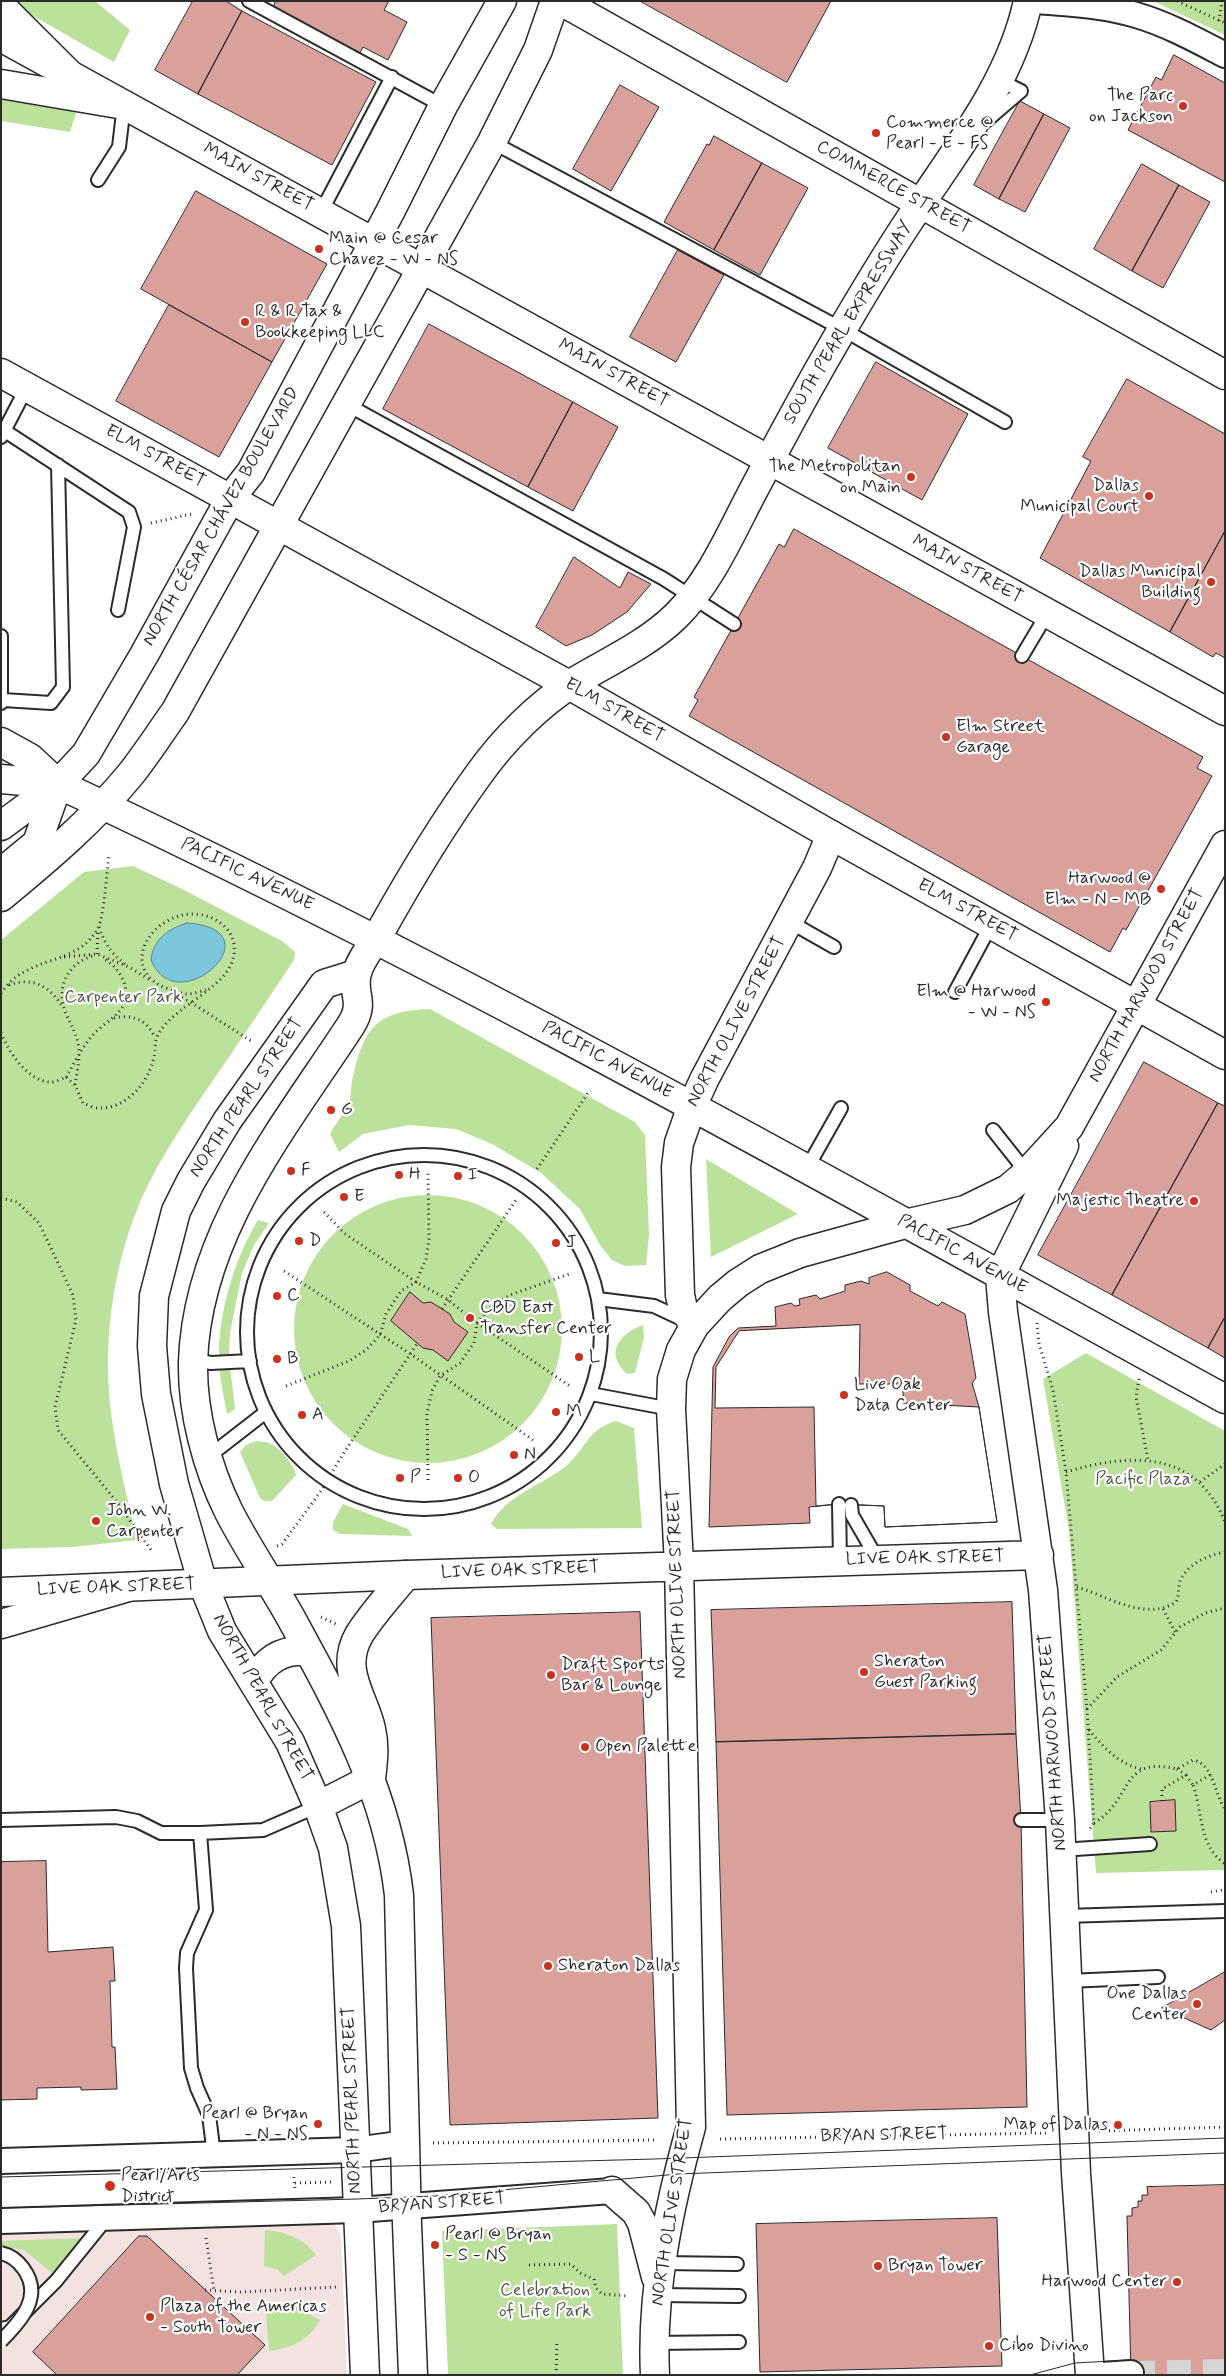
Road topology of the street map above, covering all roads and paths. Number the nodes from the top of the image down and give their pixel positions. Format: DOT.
graph roads {
  1 [pos="248,1"];
  2 [pos="502,1"];
  3 [pos="555,1"];
  4 [pos="561,1"];
  5 [pos="1028,1"];
  6 [pos="1037,1"];
  7 [pos="1177,1"];
  8 [pos="1222,1"];
  9 [pos="1,6"];
  10 [pos="1220,21"];
  11 [pos="1225,24"];
  12 [pos="1,37"];
  13 [pos="1225,54"];
  14 [pos="70,75"];
  15 [pos="392,77"];
  16 [pos="1,84"];
  17 [pos="124,105"];
  18 [pos="443,106"];
  19 [pos="492,142"];
  20 [pos="98,180"];
  21 [pos="921,204"];
  22 [pos="320,212"];
  23 [pos="373,242"];
  24 [pos="422,268"];
  25 [pos="842,329"];
  26 [pos="1,372"];
  27 [pos="1225,375"];
  28 [pos="27,386"];
  29 [pos="346,404"];
  30 [pos="1005,422"];
  31 [pos="3,434"];
  32 [pos="769,461"];
  33 [pos="58,465"];
  34 [pos="230,499"];
  35 [pos="192,514"];
  36 [pos="279,526"];
  37 [pos="134,527"];
  38 [pos="692,597"];
  39 [pos="118,610"];
  40 [pos="1047,614"];
  41 [pos="734,624"];
  42 [pos="1,636"];
  43 [pos="1022,656"];
  44 [pos="570,685"];
  45 [pos="2,702"];
  46 [pos="1225,711"];
  47 [pos="1,742"];
  48 [pos="1,779"];
  49 [pos="58,784"];
  50 [pos="103,805"];
  51 [pos="1,826"];
  52 [pos="831,836"];
  53 [pos="1225,845"];
  54 [pos="110,855"];
  55 [pos="1,872"];
  56 [pos="1,897"];
  57 [pos="790,922"];
  58 [pos="991,924"];
  59 [pos="98,927"];
  60 [pos="376,938"];
  61 [pos="834,946"];
  62 [pos="97,954"];
  63 [pos="64,957"];
  64 [pos="129,967"];
  65 [pos="356,974"];
  66 [pos="7,986"];
  67 [pos="160,986"];
  68 [pos="206,990"];
  69 [pos="955,992"];
  70 [pos="1,993"];
  71 [pos="1,998"];
  72 [pos="192,1002"];
  73 [pos="1136,1006"];
  74 [pos="65,1011"];
  75 [pos="113,1018"];
  76 [pos="1,1033"];
  77 [pos="155,1037"];
  78 [pos="251,1041"];
  79 [pos="1225,1055"];
  80 [pos="79,1057"];
  81 [pos="66,1077"];
  82 [pos="75,1085"];
  83 [pos="590,1090"];
  84 [pos="692,1106"];
  85 [pos="841,1108"];
  86 [pos="1069,1127"];
  87 [pos="993,1130"];
  88 [pos="537,1169"];
  89 [pos="806,1170"];
  90 [pos="428,1173"];
  91 [pos="1027,1173"];
  92 [pos="1,1198"];
  93 [pos="516,1200"];
  94 [pos="324,1212"];
  95 [pos="905,1224"];
  96 [pos="284,1271"];
  97 [pos="572,1273"];
  98 [pos="1000,1276"];
  99 [pos="416,1282"];
  100 [pos="598,1298"];
  101 [pos="447,1299"];
  102 [pos="442,1309"];
  103 [pos="477,1323"];
  104 [pos="1037,1323"];
  105 [pos="695,1325"];
  106 [pos="380,1335"];
  107 [pos="418,1344"];
  108 [pos="412,1355"];
  109 [pos="193,1360"];
  110 [pos="250,1361"];
  111 [pos="1140,1374"];
  112 [pos="440,1376"];
  113 [pos="286,1386"];
  114 [pos="570,1386"];
  115 [pos="591,1394"];
  116 [pos="1225,1399"];
  117 [pos="671,1409"];
  118 [pos="266,1412"];
  119 [pos="533,1440"];
  120 [pos="208,1457"];
  121 [pos="1148,1460"];
  122 [pos="1225,1464"];
  123 [pos="1066,1472"];
  124 [pos="327,1480"];
  125 [pos="428,1480"];
  126 [pos="1200,1482"];
  127 [pos="1225,1522"];
  128 [pos="282,1544"];
  129 [pos="151,1550"];
  130 [pos="1225,1552"];
  131 [pos="1039,1555"];
  132 [pos="879,1560"];
  133 [pos="840,1561"];
  134 [pos="679,1565"];
  135 [pos="406,1575"];
  136 [pos="269,1582"];
  137 [pos="203,1584"];
  138 [pos="128,1587"];
  139 [pos="1077,1588"];
  140 [pos="1,1592"];
  141 [pos="1225,1608"];
  142 [pos="1163,1609"];
  143 [pos="320,1617"];
  144 [pos="1,1624"];
  145 [pos="338,1625"];
  146 [pos="1175,1632"];
  147 [pos="308,1651"];
  148 [pos="254,1681"];
  149 [pos="1087,1709"];
  150 [pos="1089,1729"];
  151 [pos="1142,1769"];
  152 [pos="1177,1769"];
  153 [pos="1210,1774"];
  154 [pos="1186,1775"];
  155 [pos="371,1779"];
  156 [pos="1193,1785"];
  157 [pos="1162,1801"];
  158 [pos="318,1806"];
  159 [pos="1225,1809"];
  160 [pos="1,1820"];
  161 [pos="1021,1820"];
  162 [pos="1060,1820"];
  163 [pos="1094,1823"];
  164 [pos="200,1833"];
  165 [pos="1150,1844"];
  166 [pos="1074,1849"];
  167 [pos="1225,1864"];
  168 [pos="1225,1911"];
  169 [pos="1065,1916"];
  170 [pos="1158,1977"];
  171 [pos="1068,1981"];
  172 [pos="1225,2127"];
  173 [pos="1096,2132"];
  174 [pos="1048,2134"];
  175 [pos="720,2139"];
  176 [pos="657,2140"];
  177 [pos="406,2143"];
  178 [pos="433,2143"];
  179 [pos="355,2150"];
  180 [pos="214,2154"];
  181 [pos="1,2161"];
  182 [pos="285,2177"];
  183 [pos="334,2182"];
  184 [pos="295,2183"];
  185 [pos="286,2190"];
  186 [pos="612,2191"];
  187 [pos="406,2207"];
  188 [pos="357,2210"];
  189 [pos="108,2218"];
  190 [pos="1,2221"];
  191 [pos="206,2238"];
  192 [pos="1,2253"];
  193 [pos="737,2264"];
  194 [pos="529,2265"];
  195 [pos="660,2282"];
  196 [pos="340,2287"];
  197 [pos="205,2290"];
  198 [pos="214,2291"];
  199 [pos="629,2296"];
  200 [pos="739,2296"];
  201 [pos="1,2329"];
  202 [pos="557,2340"];
  203 [pos="1,2341"];
  204 [pos="739,2342"];
  205 [pos="653,2343"];
  206 [pos="1131,2373"];
  207 [pos="364,2375"];
  208 [pos="413,2375"];
  209 [pos="556,2375"];
  210 [pos="655,2375"];
  211 [pos="1090,2375"];
  212 [pos="1102,2375"];
  1 -- 15 [label="lane"];
  2 -- 18 [label="main road, NORTH CÉSAR CHÁVEZ BOULEVARD"];
  3 -- 19 [label="main road"];
  4 -- 21 [label="main road, COMMERCE STREET"];
  5 -- 21 [label="main road, SOUTH PEARL EXPRESSWAY"];
  6 -- 13 [label="street"];
  7 -- 10 [label="path"];
  8 -- 10 [label="path"];
  9 -- 14 [label="main road"];
  10 -- 11 [label="path"];
  12 -- 14 [label="main road, MAIN STREET"];
  14 -- 17 [label="main road, MAIN STREET"];
  15 -- 18 [label="lane"];
  15 -- 22 [label="lane"];
  16 -- 17 [label="main road"];
  17 -- 20 [label="lane"];
  17 -- 22 [label="main road, MAIN STREET"];
  18 -- 23 [label="main road, NORTH CÉSAR CHÁVEZ BOULEVARD"];
  19 -- 24 [label="main road"];
  19 -- 25 [label="lane"];
  21 -- 25 [label="main road, SOUTH PEARL EXPRESSWAY"];
  21 -- 27 [label="main road, COMMERCE STREET"];
  22 -- 23 [label="main road, MAIN STREET"];
  23 -- 24 [label="main road, MAIN STREET"];
  23 -- 34 [label="main road, NORTH CÉSAR CHÁVEZ BOULEVARD"];
  24 -- 29 [label="main road"];
  24 -- 32 [label="main road, MAIN STREET"];
  25 -- 30 [label="lane"];
  25 -- 32 [label="main road, SOUTH PEARL EXPRESSWAY"];
  26 -- 28 [label="main road, ELM STREET"];
  28 -- 31 [label="lane"];
  28 -- 34 [label="main road, ELM STREET"];
  29 -- 36 [label="main road"];
  29 -- 38 [label="lane"];
  31 -- 33 [label="lane"];
  32 -- 38 [label="main road, SOUTH PEARL EXPRESSWAY"];
  32 -- 40 [label="main road, MAIN STREET"];
  33 -- 37 [label="lane"];
  33 -- 45 [label="lane"];
  34 -- 36 [label="main road, ELM STREET"];
  34 -- 49 [label="main road, NORTH CÉSAR CHÁVEZ BOULEVARD"];
  35 -- 37 [label="path"];
  36 -- 44 [label="main road, ELM STREET"];
  36 -- 50 [label="main road"];
  37 -- 39 [label="lane"];
  38 -- 41 [label="lane"];
  38 -- 44 [label="main road, SOUTH PEARL EXPRESSWAY"];
  40 -- 43 [label="lane"];
  40 -- 46 [label="main road, MAIN STREET"];
  42 -- 45 [label="lane"];
  44 -- 52 [label="main road, ELM STREET"];
  44 -- 60 [label="main road, SOUTH PEARL EXPRESSWAY"];
  47 -- 49 [label="main road, PACIFIC AVENUE"];
  48 -- 49 [label="main road, PACIFIC AVENUE"];
  49 -- 50 [label="main road, PACIFIC AVENUE"];
  49 -- 51 [label="main road"];
  49 -- 55 [label="main road"];
  50 -- 56 [label="main road"];
  50 -- 60 [label="main road, PACIFIC AVENUE"];
  52 -- 57 [label="main road, NORTH OLIVE STREET"];
  52 -- 58 [label="main road, ELM STREET"];
  53 -- 73 [label="main road, NORTH HARWOOD STREET"];
  54 -- 59 [label="path"];
  57 -- 61 [label="lane"];
  57 -- 84 [label="main road, NORTH OLIVE STREET"];
  58 -- 69 [label="lane"];
  58 -- 73 [label="main road, ELM STREET"];
  59 -- 62 [label="path"];
  59 -- 63 [label="path"];
  59 -- 64 [label="path"];
  60 -- 65 [label="main road"];
  60 -- 84 [label="main road, PACIFIC AVENUE"];
  62 -- 63 [label="path"];
  62 -- 64 [label="path"];
  62 -- 74 [label="path"];
  62 -- 75 [label="path"];
  63 -- 66 [label="path"];
  64 -- 67 [label="path"];
  65 -- 109 [label="main road"];
  65 -- 137 [label="main road, NORTH PEARL STREET"];
  66 -- 70 [label="path"];
  66 -- 71 [label="path"];
  66 -- 74 [label="path"];
  67 -- 68 [label="path"];
  67 -- 68 [label="path"];
  67 -- 72 [label="path"];
  68 -- 72 [label="path"];
  72 -- 77 [label="path"];
  72 -- 78 [label="path"];
  73 -- 79 [label="main road, ELM STREET"];
  73 -- 86 [label="main road, NORTH HARWOOD STREET"];
  74 -- 80 [label="path"];
  75 -- 77 [label="path"];
  75 -- 80 [label="path"];
  76 -- 81 [label="path"];
  77 -- 82 [label="path"];
  80 -- 81 [label="path"];
  80 -- 82 [label="path"];
  81 -- 82 [label="path"];
  83 -- 88 [label="path"];
  84 -- 89 [label="main road, PACIFIC AVENUE"];
  84 -- 105 [label="main road, NORTH OLIVE STREET"];
  85 -- 89 [label="lane"];
  86 -- 91 [label="main road, NORTH HARWOOD STREET"];
  86 -- 98 [label="main road, NORTH HARWOOD STREET"];
  87 -- 91 [label="lane"];
  89 -- 95 [label="main road, PACIFIC AVENUE"];
  90 -- 99 [label="path"];
  91 -- 95 [label="main road, NORTH HARWOOD STREET"];
  92 -- 129 [label="path"];
  93 -- 101 [label="path"];
  94 -- 99 [label="path"];
  95 -- 98 [label="main road, PACIFIC AVENUE"];
  95 -- 105 [label="main road, NORTH HARWOOD STREET"];
  96 -- 106 [label="path"];
  97 -- 103 [label="path"];
  98 -- 116 [label="main road, PACIFIC AVENUE"];
  98 -- 131 [label="main road, NORTH HARWOOD STREET"];
  99 -- 101 [label="path"];
  99 -- 106 [label="path"];
  100 -- 105 [label="lane"];
  100 -- 110 [label="lane"];
  100 -- 115 [label="lane"];
  101 -- 102 [label="path"];
  101 -- 103 [label="path"];
  103 -- 112 [label="path"];
  103 -- 114 [label="path"];
  104 -- 123 [label="path"];
  105 -- 117 [label="main road, NORTH OLIVE STREET"];
  106 -- 108 [label="path"];
  106 -- 113 [label="path"];
  107 -- 108 [label="path"];
  108 -- 112 [label="path"];
  108 -- 124 [label="path"];
  109 -- 110 [label="lane"];
  109 -- 120 [label="main road"];
  110 -- 118 [label="lane"];
  111 -- 121 [label="path"];
  112 -- 119 [label="path"];
  112 -- 125 [label="path"];
  115 -- 117 [label="lane"];
  115 -- 124 [label="lane"];
  117 -- 134 [label="main road, NORTH OLIVE STREET"];
  118 -- 120 [label="lane"];
  118 -- 124 [label="lane"];
  120 -- 136 [label="main road"];
  121 -- 123 [label="path"];
  121 -- 126 [label="path"];
  122 -- 126 [label="path"];
  123 -- 139 [label="path"];
  124 -- 128 [label="path"];
  126 -- 127 [label="path"];
  130 -- 142 [label="path"];
  131 -- 132 [label="main road, LIVE OAK STREET"];
  131 -- 162 [label="main road, NORTH HARWOOD STREET"];
  132 -- 133 [label="main road, LIVE OAK STREET"];
  132 -- 133 [label="lane"];
  133 -- 134 [label="main road, LIVE OAK STREET"];
  134 -- 135 [label="main road, LIVE OAK STREET"];
  134 -- 195 [label="main road, NORTH OLIVE STREET"];
  135 -- 136 [label="main road, LIVE OAK STREET"];
  135 -- 155 [label="main road"];
  136 -- 137 [label="main road, LIVE OAK STREET"];
  136 -- 147 [label="main road"];
  137 -- 138 [label="main road, LIVE OAK STREET"];
  137 -- 148 [label="main road, NORTH PEARL STREET"];
  138 -- 140 [label="main road, LIVE OAK STREET"];
  138 -- 144 [label="main road"];
  139 -- 142 [label="path"];
  139 -- 149 [label="path"];
  141 -- 146 [label="path"];
  142 -- 146 [label="path"];
  143 -- 145 [label="path"];
  146 -- 149 [label="path"];
  147 -- 148 [label="main road"];
  147 -- 155 [label="main road"];
  148 -- 158 [label="main road, NORTH PEARL STREET"];
  149 -- 150 [label="path"];
  150 -- 151 [label="path"];
  150 -- 163 [label="path"];
  151 -- 152 [label="path"];
  151 -- 163 [label="path"];
  152 -- 153 [label="path"];
  152 -- 154 [label="path"];
  153 -- 156 [label="path"];
  153 -- 159 [label="path"];
  154 -- 156 [label="path"];
  154 -- 157 [label="path"];
  155 -- 158 [label="main road"];
  155 -- 177 [label="main road"];
  156 -- 167 [label="path"];
  158 -- 164 [label="lane"];
  158 -- 179 [label="main road, NORTH PEARL STREET"];
  160 -- 164 [label="lane"];
  161 -- 162 [label="lane"];
  162 -- 166 [label="main road, NORTH HARWOOD STREET"];
  163 -- 166 [label="path"];
  164 -- 180 [label="lane"];
  165 -- 166 [label="lane"];
  166 -- 169 [label="main road, NORTH HARWOOD STREET"];
  168 -- 169 [label="lane"];
  169 -- 171 [label="main road, NORTH HARWOOD STREET"];
  170 -- 171 [label="lane"];
  171 -- 211 [label="main road, NORTH HARWOOD STREET"];
  172 -- 173 [label="path"];
  174 -- 175 [label="path, BRYAN STREET"];
  176 -- 178 [label="path"];
  177 -- 179 [label="street"];
  177 -- 187 [label="main road"];
  179 -- 180 [label="street"];
  179 -- 188 [label="main road, NORTH PEARL STREET"];
  180 -- 181 [label="street"];
  182 -- 184 [label="path"];
  183 -- 184 [label="path"];
  184 -- 185 [label="path"];
  186 -- 187 [label="street, BRYAN STREET"];
  186 -- 195 [label="main road"];
  187 -- 188 [label="street, BRYAN STREET"];
  187 -- 208 [label="main road"];
  188 -- 189 [label="street, BRYAN STREET"];
  188 -- 207 [label="main road, NORTH PEARL STREET"];
  189 -- 190 [label="street, BRYAN STREET"];
  189 -- 201 [label="lane"];
  191 -- 198 [label="path"];
  192 -- 203 [label="lane, bridge"];
  193 -- 195 [label="lane"];
  194 -- 199 [label="path"];
  195 -- 200 [label="lane"];
  195 -- 205 [label="main road, NORTH OLIVE STREET"];
  196 -- 198 [label="path"];
  197 -- 198 [label="path"];
  202 -- 209 [label="path"];
  204 -- 205 [label="lane"];
  205 -- 210 [label="main road, NORTH OLIVE STREET"];
  206 -- 212 [label="street"];
}
